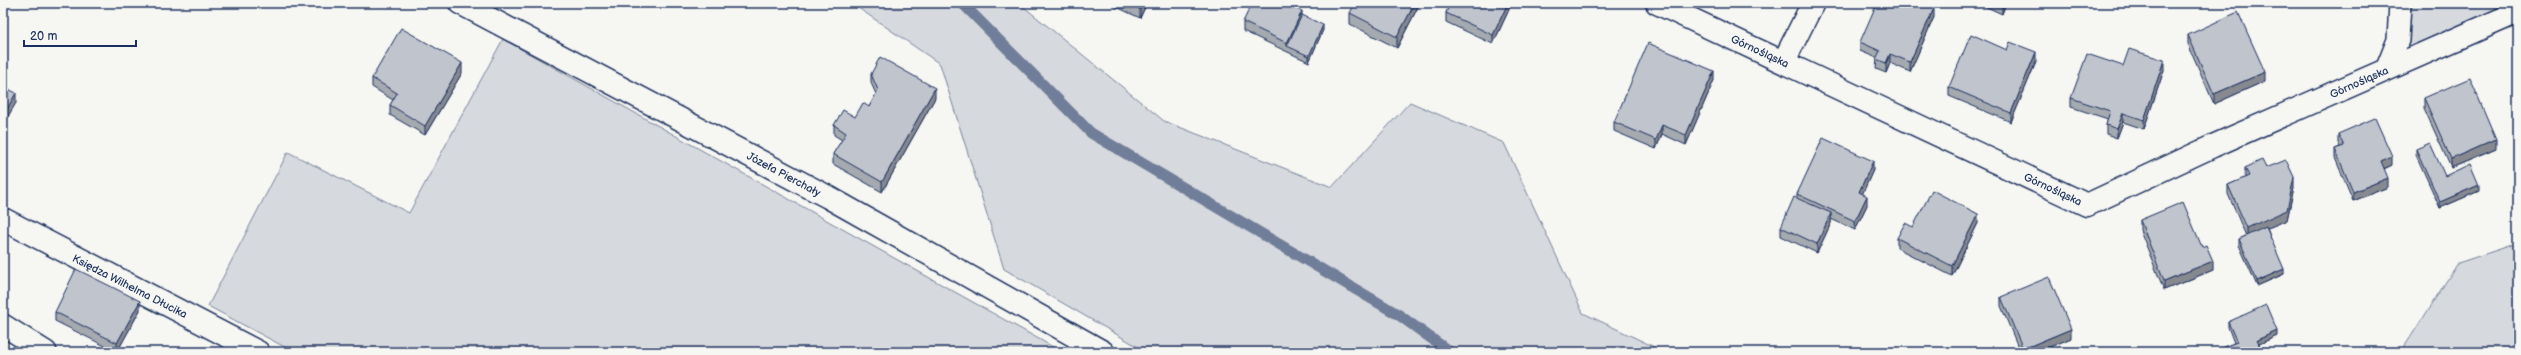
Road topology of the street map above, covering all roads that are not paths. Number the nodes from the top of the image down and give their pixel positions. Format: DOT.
graph roads {
  1 [pos="460,3"];
  2 [pos="1657,3"];
  3 [pos="1813,3"];
  4 [pos="2400,3"];
  5 [pos="2510,3"];
  6 [pos="2518,7"];
  7 [pos="2518,12"];
  8 [pos="1784,61"];
  9 [pos="2386,70"];
  10 [pos="3,219"];
  11 [pos="3,325"];
  12 [pos="46,352"];
  13 [pos="258,352"];
  14 [pos="1103,352"];
  1 -- 14 [label="street, Józefa Pierchały"];
  2 -- 8 [label="street, Górnośląska"];
  3 -- 8 [label="street"];
  4 -- 9 [label="lane"];
  5 -- 6 [label="street"];
  7 -- 9 [label="street, Górnośląska"];
  8 -- 9 [label="street, Górnośląska"];
  10 -- 13 [label="street, Księdza Wilhelma Dłucika"];
  11 -- 12 [label="lane"];
}
